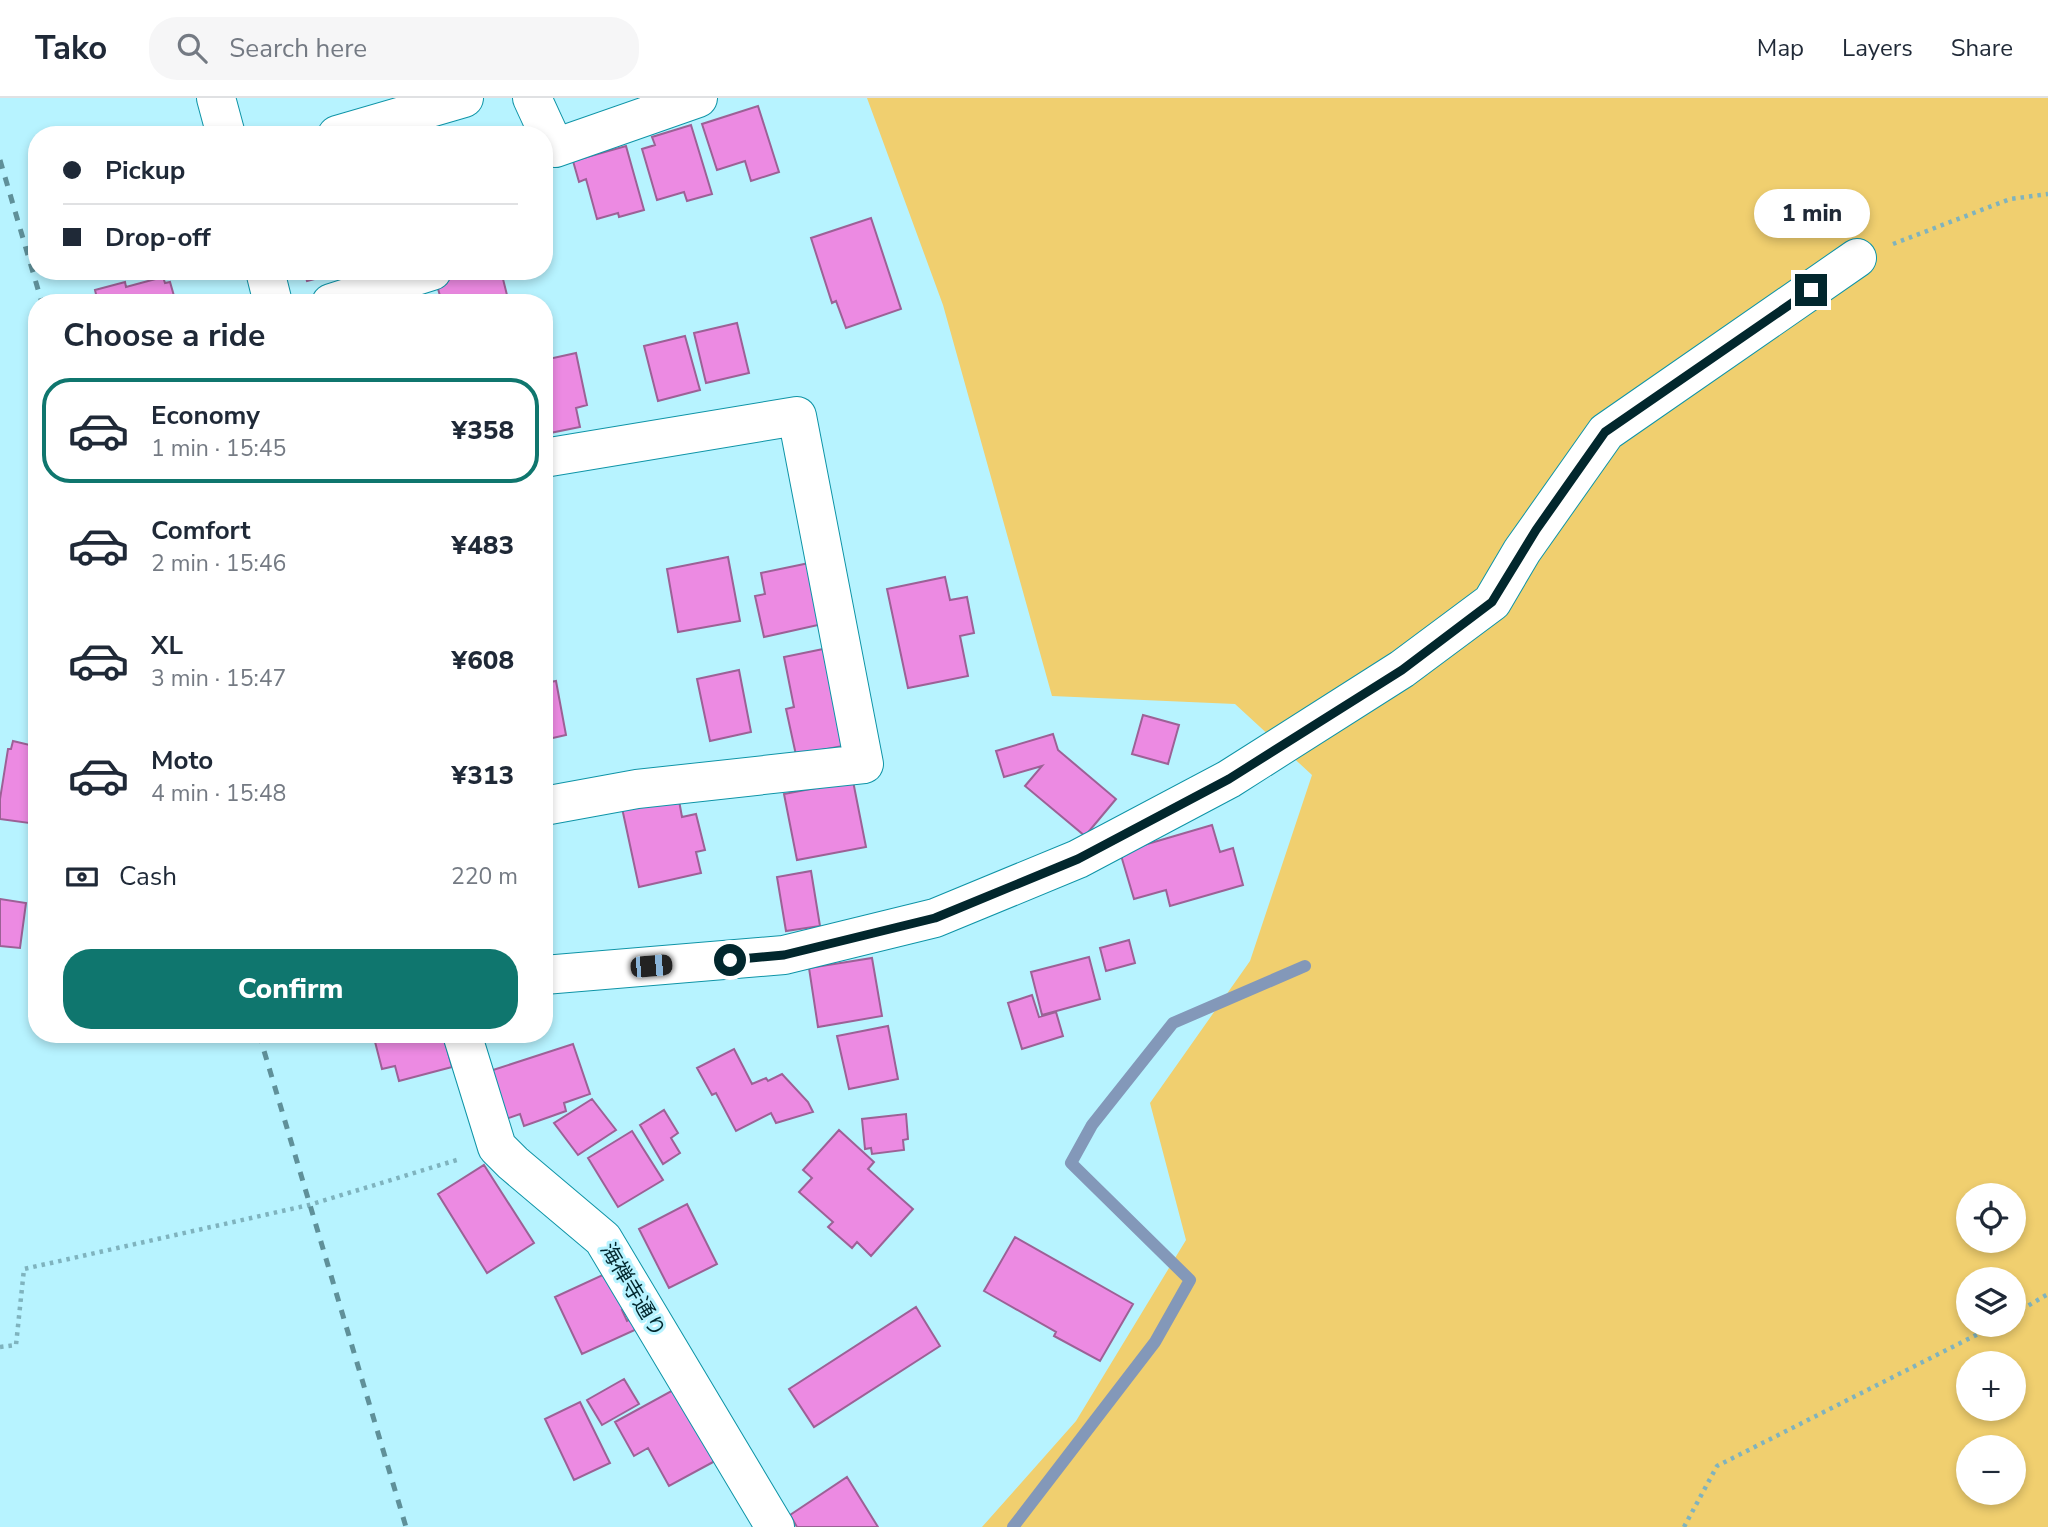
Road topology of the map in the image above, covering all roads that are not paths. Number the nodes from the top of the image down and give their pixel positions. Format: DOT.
graph roads {
  1 [pos="216,98"];
  2 [pos="464,98"];
  3 [pos="533,98"];
  4 [pos="698,98"];
  5 [pos="224,126"];
  6 [pos="368,126"];
  7 [pos="545,126"];
  8 [pos="553,143"];
  9 [pos="1857,258"];
  10 [pos="404,280"];
  11 [pos="359,294"];
  12 [pos="553,457"];
  13 [pos="553,804"];
  14 [pos="553,974"];
  15 [pos="465,1043"];
  16 [pos="775,1527"];
  1 -- 5 [label="street"];
  2 -- 6 [label="street"];
  3 -- 7 [label="street"];
  4 -- 8 [label="street"];
  9 -- 14 [label="street"];
  10 -- 11 [label="street"];
  12 -- 13 [label="street"];
  15 -- 16 [label="street, 海禅寺通り"];
}
